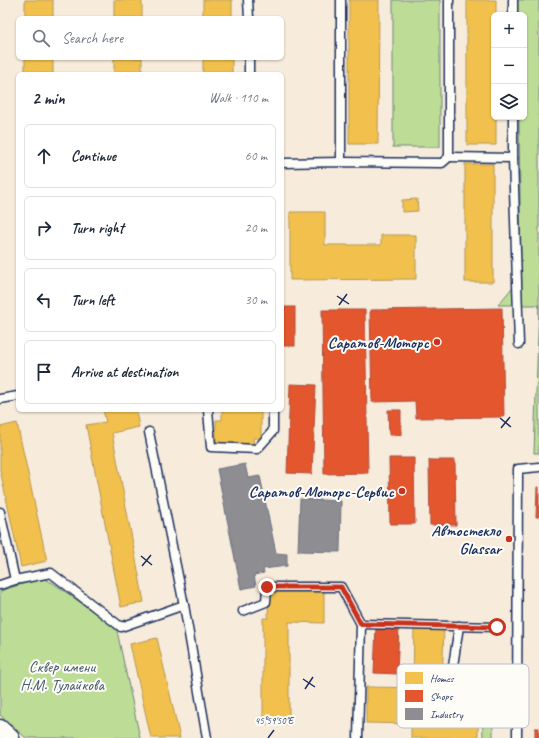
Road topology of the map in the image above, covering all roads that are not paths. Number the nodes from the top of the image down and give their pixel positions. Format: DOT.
graph roads {
  1 [pos="248,0"];
  2 [pos="341,0"];
  3 [pos="449,0"];
  4 [pos="513,0"];
  5 [pos="513,12"];
  6 [pos="249,16"];
  7 [pos="249,60"];
  8 [pos="249,72"];
  9 [pos="513,120"];
  10 [pos="449,157"];
  11 [pos="513,158"];
  12 [pos="341,162"];
  13 [pos="284,163"];
  14 [pos="519,344"];
  15 [pos="16,396"];
  16 [pos="0,399"];
  17 [pos="208,412"];
  18 [pos="273,412"];
  19 [pos="149,432"];
  20 [pos="539,467"];
  21 [pos="0,512"];
  22 [pos="15,580"];
  23 [pos="0,585"];
  24 [pos="184,605"];
  25 [pos="243,612"];
  26 [pos="361,624"];
  27 [pos="459,626"];
  28 [pos="497,627"];
  29 [pos="453,664"];
  30 [pos="517,664"];
  31 [pos="0,728"];
  32 [pos="11,738"];
  33 [pos="207,738"];
  34 [pos="358,738"];
  1 -- 6 [label="lane"];
  2 -- 12 [label="lane"];
  3 -- 10 [label="lane"];
  4 -- 5 [label="lane"];
  7 -- 8 [label="lane"];
  9 -- 11 [label="lane"];
  10 -- 11 [label="lane"];
  10 -- 12 [label="lane"];
  11 -- 14 [label="lane"];
  12 -- 13 [label="lane"];
  15 -- 16 [label="lane"];
  17 -- 18 [label="lane"];
  19 -- 24 [label="lane"];
  20 -- 30 [label="lane"];
  21 -- 22 [label="lane"];
  22 -- 23 [label="lane"];
  22 -- 24 [label="lane"];
  24 -- 33 [label="lane"];
  25 -- 26 [label="lane"];
  26 -- 27 [label="lane"];
  26 -- 34 [label="lane"];
  27 -- 28 [label="lane"];
  27 -- 29 [label="lane"];
  31 -- 32 [label="street"];
}
